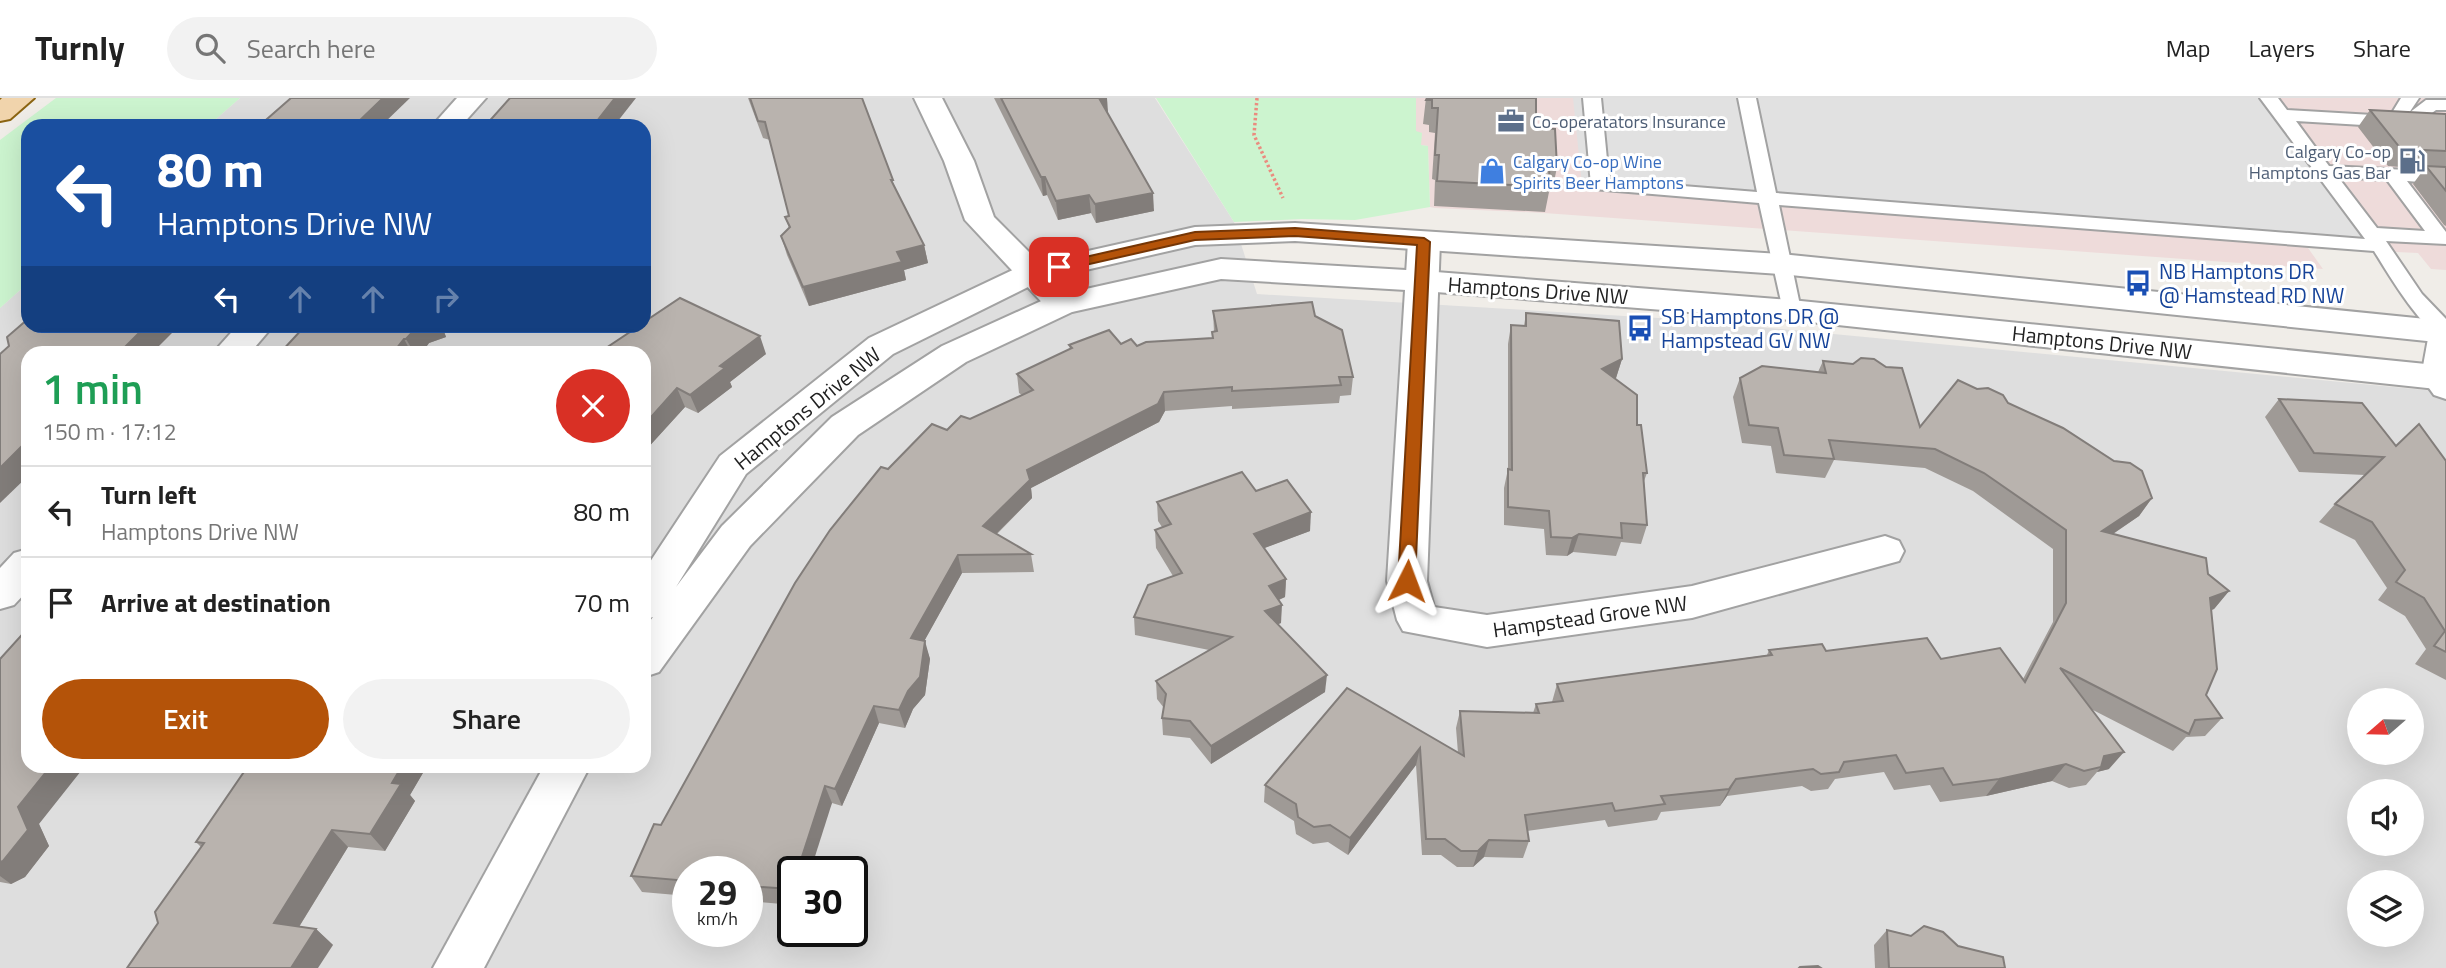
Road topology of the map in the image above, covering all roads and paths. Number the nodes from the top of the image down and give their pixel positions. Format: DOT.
graph roads {
  1 [pos="20,98"];
  2 [pos="472,98"];
  3 [pos="928,98"];
  4 [pos="1257,98"];
  5 [pos="1592,98"];
  6 [pos="1747,98"];
  7 [pos="2269,98"];
  8 [pos="2337,98"];
  9 [pos="2410,98"];
  10 [pos="2446,105"];
  11 [pos="0,113"];
  12 [pos="2281,115"];
  13 [pos="2328,117"];
  14 [pos="452,119"];
  15 [pos="2401,122"];
  16 [pos="2446,125"];
  17 [pos="2324,171"];
  18 [pos="2393,176"];
  19 [pos="2446,178"];
  20 [pos="1769,197"];
  21 [pos="1295,232"];
  22 [pos="2443,238"];
  23 [pos="2375,240"];
  24 [pos="1424,242"];
  25 [pos="1781,264"];
  26 [pos="1032,273"];
  27 [pos="1423,281"];
  28 [pos="1062,304"];
  29 [pos="1791,310"];
  30 [pos="2446,332"];
  31 [pos="249,333"];
  32 [pos="237,346"];
  33 [pos="2443,381"];
  34 [pos="1885,551"];
  35 [pos="21,572"];
  36 [pos="651,593"];
  37 [pos="0,594"];
  38 [pos="651,651"];
  39 [pos="564,773"];
  40 [pos="458,968"];
  1 -- 11 [label="main road"];
  2 -- 14 [label="street"];
  3 -- 26 [label="street"];
  4 -- 21 [label="path"];
  5 -- 20 [label="lane"];
  6 -- 20 [label="lane"];
  7 -- 12 [label="lane"];
  8 -- 13 [label="lane"];
  9 -- 15 [label="lane"];
  10 -- 15 [label="lane"];
  12 -- 13 [label="lane"];
  12 -- 17 [label="lane"];
  13 -- 15 [label="lane"];
  15 -- 16 [label="lane"];
  17 -- 18 [label="lane"];
  17 -- 23 [label="lane"];
  18 -- 19 [label="lane"];
  18 -- 22 [label="lane"];
  20 -- 23 [label="lane"];
  20 -- 25 [label="lane"];
  21 -- 24 [label="street, Hamptons Drive NW"];
  21 -- 26 [label="street, Hamptons Drive NW"];
  22 -- 23 [label="lane"];
  23 -- 30 [label="lane"];
  24 -- 25 [label="street, Hamptons Drive NW"];
  24 -- 27 [label="street, Hampstead Grove NW"];
  25 -- 29 [label="lane"];
  25 -- 30 [label="street, Hamptons Drive NW"];
  26 -- 28 [label="street"];
  26 -- 36 [label="street, Hamptons Drive NW"];
  27 -- 28 [label="street, Hamptons Drive NW"];
  27 -- 29 [label="street, Hamptons Drive NW"];
  27 -- 34 [label="street, Hampstead Grove NW"];
  28 -- 38 [label="street, Hamptons Drive NW"];
  29 -- 33 [label="street, Hamptons Drive NW"];
  30 -- 33 [label="street"];
  31 -- 32 [label="street"];
  35 -- 37 [label="street"];
  39 -- 40 [label="street"];
}
